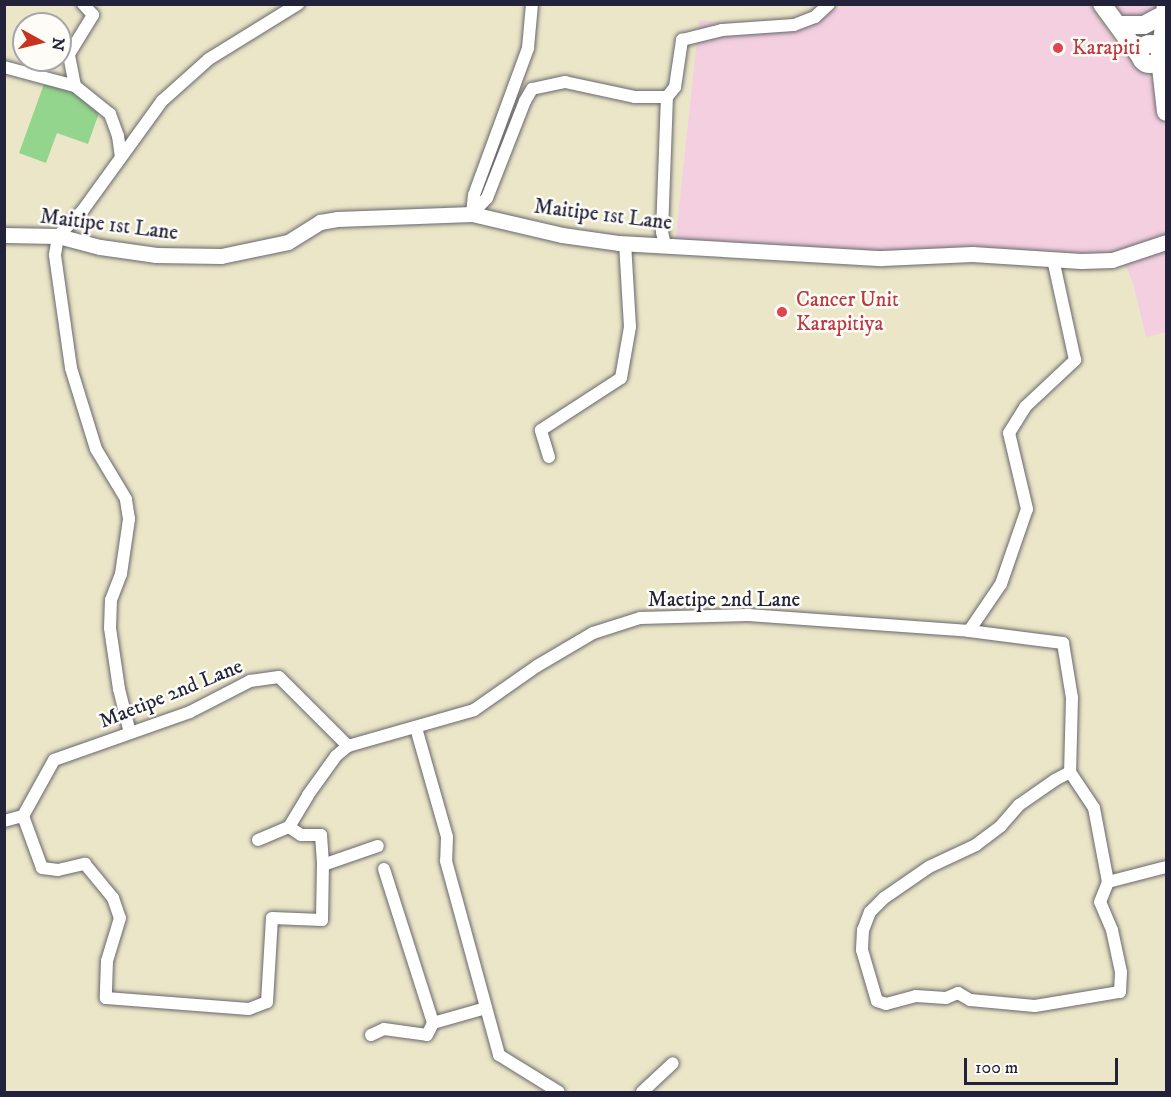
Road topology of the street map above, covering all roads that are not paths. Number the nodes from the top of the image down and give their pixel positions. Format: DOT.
graph roads {
  1 [pos="83,4"];
  2 [pos="298,4"];
  3 [pos="532,4"];
  4 [pos="829,4"];
  5 [pos="1102,4"];
  6 [pos="1164,9"];
  7 [pos="1116,23"];
  8 [pos="1150,53"];
  9 [pos="4,67"];
  10 [pos="75,86"];
  11 [pos="667,97"];
  12 [pos="1167,112"];
  13 [pos="121,157"];
  14 [pos="472,214"];
  15 [pos="4,235"];
  16 [pos="58,236"];
  17 [pos="1167,242"];
  18 [pos="625,243"];
  19 [pos="666,245"];
  20 [pos="1053,259"];
  21 [pos="549,457"];
  22 [pos="969,631"];
  23 [pos="414,728"];
  24 [pos="130,732"];
  25 [pos="348,746"];
  26 [pos="1070,772"];
  27 [pos="432,805"];
  28 [pos="23,816"];
  29 [pos="4,821"];
  30 [pos="289,827"];
  31 [pos="258,840"];
  32 [pos="378,846"];
  33 [pos="323,865"];
  34 [pos="1167,867"];
  35 [pos="384,869"];
  36 [pos="1108,882"];
  37 [pos="486,1008"];
  38 [pos="433,1023"];
  39 [pos="371,1035"];
  40 [pos="673,1063"];
  41 [pos="539,1087"];
  42 [pos="559,1092"];
  43 [pos="642,1092"];
  1 -- 10 [label="street"];
  2 -- 13 [label="street"];
  3 -- 14 [label="street"];
  4 -- 11 [label="street"];
  5 -- 7 [label="main road"];
  6 -- 7 [label="main road"];
  6 -- 8 [label="main road"];
  7 -- 8 [label="main road"];
  8 -- 12 [label="main road"];
  9 -- 10 [label="street"];
  10 -- 13 [label="street"];
  11 -- 14 [label="street"];
  11 -- 19 [label="street"];
  13 -- 16 [label="street"];
  14 -- 16 [label="street, Maitipe 1st Lane"];
  14 -- 18 [label="street, Maitipe 1st Lane"];
  15 -- 16 [label="street, Maitipe 1st Lane"];
  16 -- 24 [label="street"];
  17 -- 20 [label="street, Maitipe 1st Lane"];
  18 -- 19 [label="street, Maitipe 1st Lane"];
  18 -- 21 [label="street"];
  19 -- 20 [label="street, Maitipe 1st Lane"];
  20 -- 22 [label="street"];
  22 -- 23 [label="street, Maetipe 2nd Lane"];
  22 -- 26 [label="street, Maetipe 2nd Lane"];
  23 -- 25 [label="street, Maetipe 2nd Lane"];
  23 -- 27 [label="street"];
  23 -- 37 [label="street"];
  24 -- 25 [label="street, Maetipe 2nd Lane"];
  24 -- 28 [label="street, Maetipe 2nd Lane"];
  25 -- 30 [label="street"];
  26 -- 36 [label="street"];
  26 -- 36 [label="street"];
  28 -- 29 [label="street"];
  28 -- 33 [label="street"];
  30 -- 31 [label="street"];
  30 -- 33 [label="street"];
  32 -- 33 [label="street"];
  34 -- 36 [label="street"];
  35 -- 38 [label="street"];
  37 -- 38 [label="street"];
  37 -- 41 [label="street"];
  38 -- 39 [label="street"];
  40 -- 43 [label="street"];
  41 -- 42 [label="street"];
}
